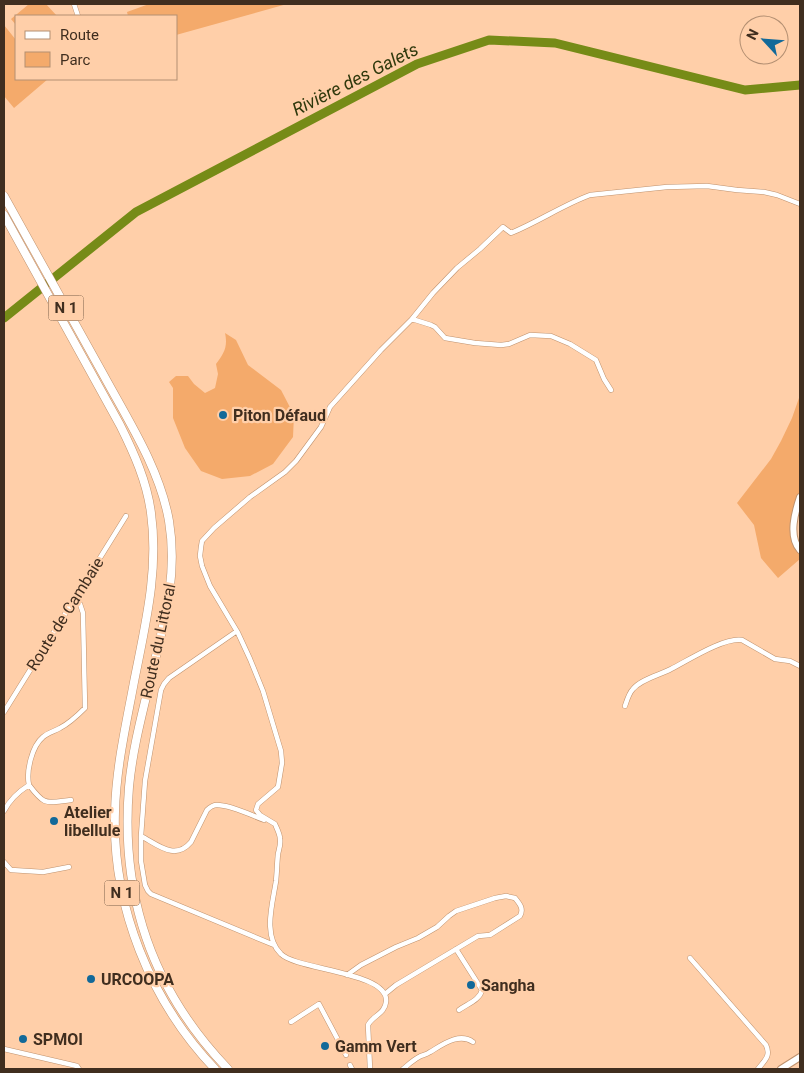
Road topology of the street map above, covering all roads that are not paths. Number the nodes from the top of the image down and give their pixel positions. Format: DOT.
graph roads {
  1 [pos="4,196"];
  2 [pos="800,204"];
  3 [pos="4,215"];
  4 [pos="412,319"];
  5 [pos="611,390"];
  6 [pos="800,497"];
  7 [pos="126,516"];
  8 [pos="800,550"];
  9 [pos="74,600"];
  10 [pos="237,631"];
  11 [pos="800,666"];
  12 [pos="625,706"];
  13 [pos="4,712"];
  14 [pos="29,785"];
  15 [pos="71,800"];
  16 [pos="4,811"];
  17 [pos="275,824"];
  18 [pos="141,836"];
  19 [pos="4,862"];
  20 [pos="69,867"];
  21 [pos="274,945"];
  22 [pos="456,949"];
  23 [pos="690,958"];
  24 [pos="347,975"];
  25 [pos="385,994"];
  26 [pos="459,1010"];
  27 [pos="291,1022"];
  28 [pos="473,1042"];
  29 [pos="4,1049"];
  30 [pos="346,1055"];
  31 [pos="800,1057"];
  32 [pos="79,1069"];
  33 [pos="215,1069"];
  34 [pos="228,1069"];
  35 [pos="370,1069"];
  36 [pos="403,1069"];
  37 [pos="758,1069"];
  38 [pos="781,1069"];
  1 -- 34 [label="highway, Route du Littoral / N 1"];
  2 -- 4 [label="street"];
  3 -- 33 [label="highway, Route du Littoral / N 1"];
  4 -- 5 [label="street"];
  4 -- 10 [label="street"];
  6 -- 8 [label="main road"];
  7 -- 9 [label="street, Route de Cambaie"];
  9 -- 13 [label="street, Route de Cambaie"];
  9 -- 14 [label="street"];
  10 -- 17 [label="street"];
  10 -- 18 [label="street"];
  11 -- 12 [label="street"];
  14 -- 15 [label="street"];
  14 -- 16 [label="street"];
  17 -- 18 [label="street"];
  17 -- 21 [label="street"];
  18 -- 21 [label="street"];
  19 -- 20 [label="street"];
  21 -- 24 [label="street"];
  22 -- 24 [label="street"];
  22 -- 25 [label="street"];
  22 -- 26 [label="street"];
  23 -- 37 [label="street"];
  24 -- 25 [label="street"];
  25 -- 35 [label="street"];
  27 -- 30 [label="street"];
  28 -- 36 [label="street"];
  29 -- 32 [label="street"];
  31 -- 38 [label="main road"];
}
